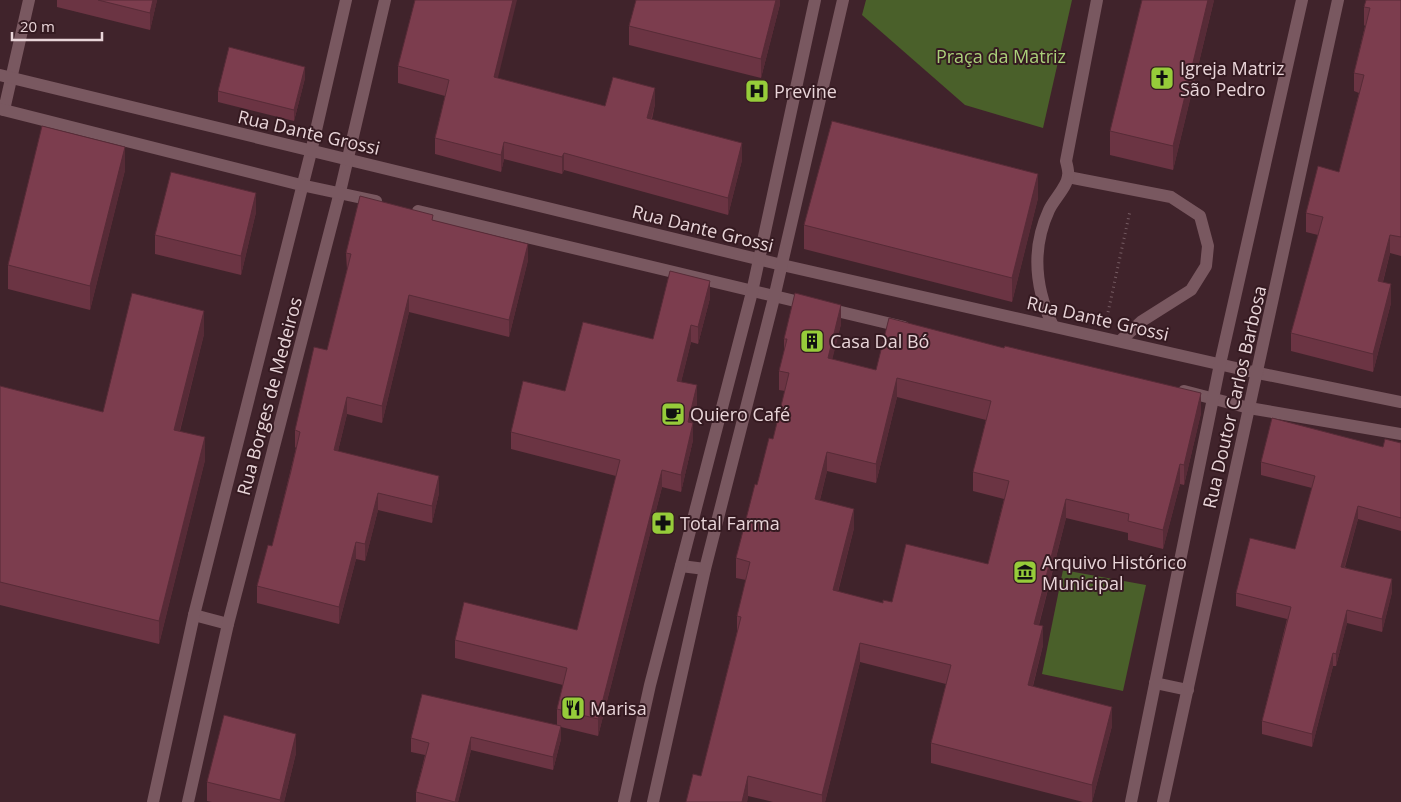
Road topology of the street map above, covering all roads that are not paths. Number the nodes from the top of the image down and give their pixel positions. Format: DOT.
graph roads {
  1 [pos="29,0"];
  2 [pos="346,0"];
  3 [pos="385,0"];
  4 [pos="815,0"];
  5 [pos="843,0"];
  6 [pos="1097,0"];
  7 [pos="1302,0"];
  8 [pos="1338,0"];
  9 [pos="6,77"];
  10 [pos="2,110"];
  11 [pos="311,152"];
  12 [pos="347,158"];
  13 [pos="1068,177"];
  14 [pos="302,185"];
  15 [pos="340,192"];
  16 [pos="388,204"];
  17 [pos="407,208"];
  18 [pos="759,259"];
  19 [pos="782,265"];
  20 [pos="752,292"];
  21 [pos="774,298"];
  22 [pos="1053,326"];
  23 [pos="918,330"];
  24 [pos="1120,341"];
  25 [pos="1220,364"];
  26 [pos="1258,373"];
  27 [pos="1176,389"];
  28 [pos="1214,398"];
  29 [pos="1401,402"];
  30 [pos="1249,408"];
  31 [pos="1401,434"];
  32 [pos="681,566"];
  33 [pos="705,569"];
  34 [pos="194,615"];
  35 [pos="228,624"];
  36 [pos="1155,683"];
  37 [pos="1188,690"];
  38 [pos="153,802"];
  39 [pos="188,802"];
  40 [pos="624,802"];
  41 [pos="654,802"];
  42 [pos="1131,802"];
  43 [pos="1163,802"];
  1 -- 9 [label="street"];
  2 -- 11 [label="street, Rua Borges de Medeiros"];
  3 -- 12 [label="street, Rua Borges de Medeiros"];
  4 -- 18 [label="street"];
  5 -- 19 [label="street"];
  6 -- 13 [label="street"];
  7 -- 25 [label="street, Rua Doutor Carlos Barbosa"];
  8 -- 26 [label="street, Rua Doutor Carlos Barbosa"];
  9 -- 10 [label="street"];
  9 -- 11 [label="street, Rua Dante Grossi"];
  10 -- 14 [label="street"];
  11 -- 12 [label="street, Rua Dante Grossi"];
  11 -- 14 [label="street, Rua Borges de Medeiros"];
  12 -- 15 [label="street, Rua Borges de Medeiros"];
  12 -- 18 [label="street, Rua Dante Grossi"];
  13 -- 22 [label="street"];
  13 -- 24 [label="street"];
  14 -- 15 [label="street"];
  14 -- 34 [label="street, Rua Borges de Medeiros"];
  15 -- 16 [label="street"];
  15 -- 35 [label="street, Rua Borges de Medeiros"];
  17 -- 20 [label="street"];
  18 -- 19 [label="street, Rua Dante Grossi"];
  18 -- 20 [label="street"];
  19 -- 21 [label="street"];
  19 -- 22 [label="street, Rua Dante Grossi"];
  20 -- 21 [label="street"];
  20 -- 32 [label="street"];
  21 -- 23 [label="street"];
  21 -- 33 [label="street"];
  22 -- 24 [label="street, Rua Dante Grossi"];
  24 -- 25 [label="street, Rua Dante Grossi"];
  25 -- 26 [label="street, Rua Dante Grossi"];
  25 -- 28 [label="street, Rua Doutor Carlos Barbosa"];
  26 -- 29 [label="street, Rua Dante Grossi"];
  26 -- 30 [label="street, Rua Doutor Carlos Barbosa"];
  27 -- 28 [label="street"];
  28 -- 30 [label="street"];
  28 -- 36 [label="street, Rua Doutor Carlos Barbosa"];
  30 -- 31 [label="street"];
  30 -- 37 [label="street, Rua Doutor Carlos Barbosa"];
  32 -- 33 [label="street"];
  32 -- 40 [label="street"];
  33 -- 41 [label="street"];
  34 -- 35 [label="street"];
  34 -- 38 [label="street, Rua Borges de Medeiros"];
  35 -- 39 [label="street, Rua Borges de Medeiros"];
  36 -- 37 [label="street"];
  36 -- 42 [label="street, Rua Doutor Carlos Barbosa"];
  37 -- 43 [label="street, Rua Doutor Carlos Barbosa"];
}
